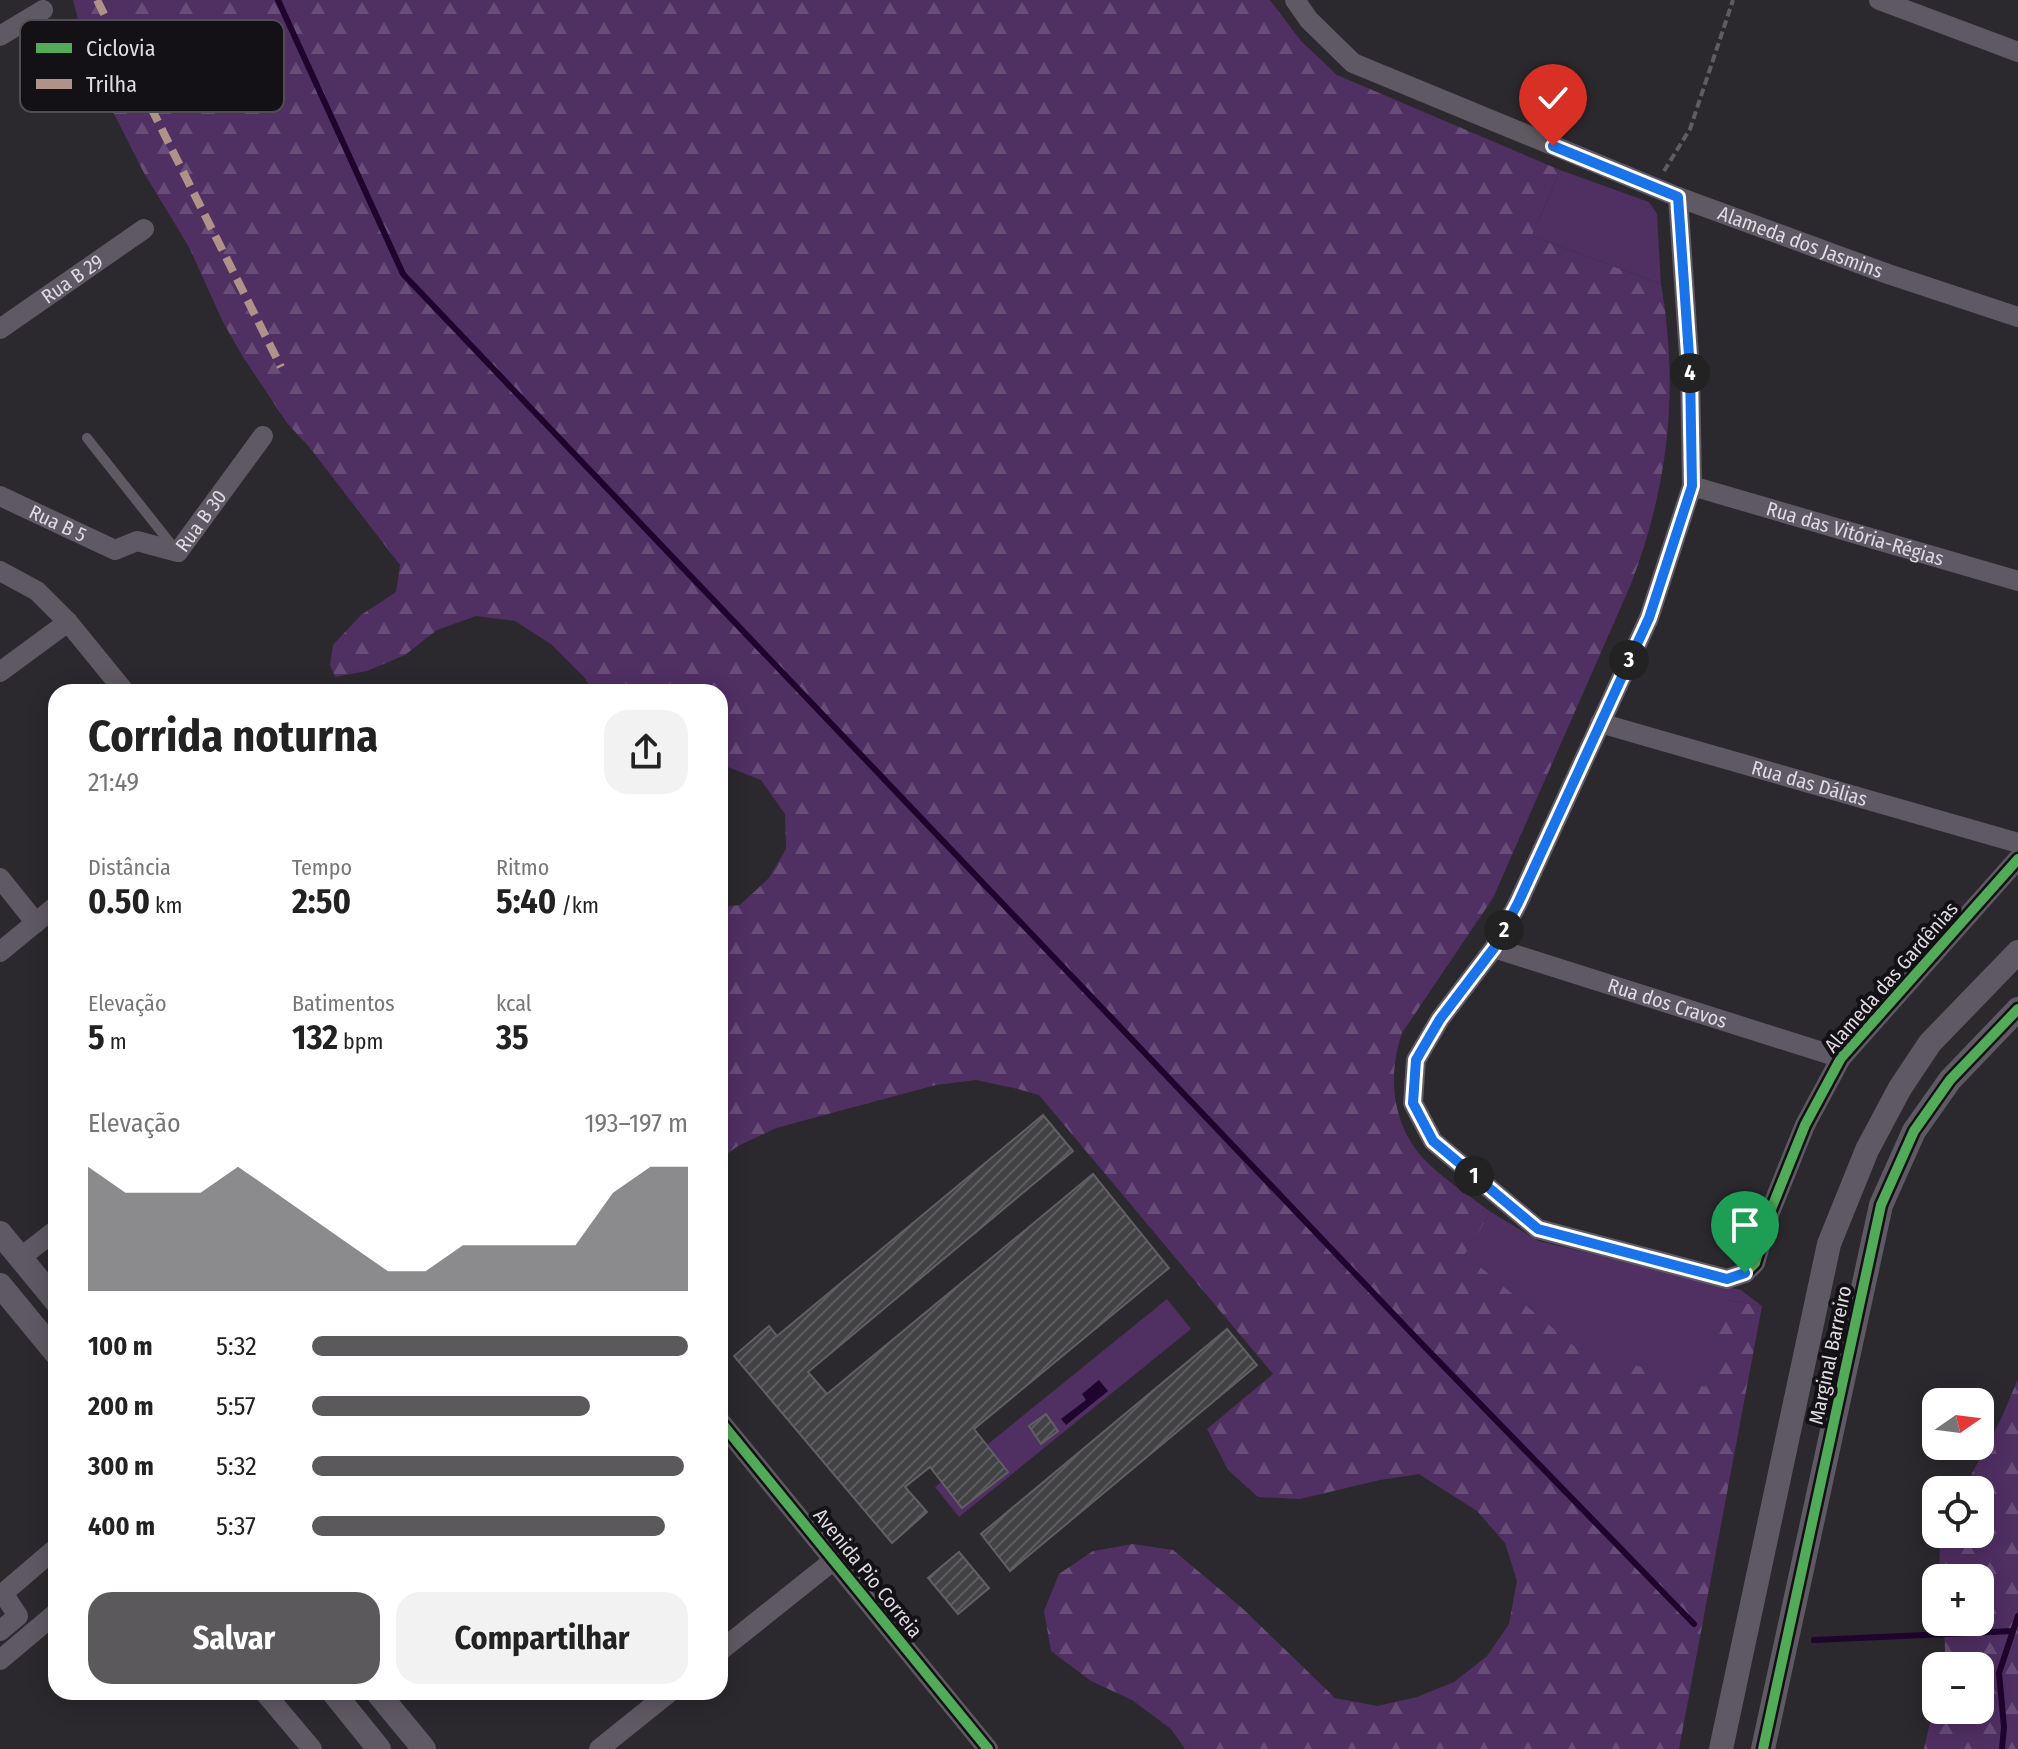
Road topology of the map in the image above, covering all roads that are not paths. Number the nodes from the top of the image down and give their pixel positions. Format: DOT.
graph roads {
  1 [pos="1295,0"];
  2 [pos="1879,0"];
  3 [pos="43,10"];
  4 [pos="26,20"];
  5 [pos="20,24"];
  6 [pos="0,36"];
  7 [pos="2018,52"];
  8 [pos="1678,197"];
  9 [pos="144,229"];
  10 [pos="2018,317"];
  11 [pos="0,329"];
  12 [pos="263,436"];
  13 [pos="87,438"];
  14 [pos="1692,486"];
  15 [pos="0,496"];
  16 [pos="115,550"];
  17 [pos="178,552"];
  18 [pos="0,571"];
  19 [pos="2018,581"];
  20 [pos="68,622"];
  21 [pos="0,672"];
  22 [pos="118,684"];
  23 [pos="1600,723"];
  24 [pos="2018,843"];
  25 [pos="2018,859"];
  26 [pos="0,878"];
  27 [pos="48,913"];
  28 [pos="36,923"];
  29 [pos="1494,948"];
  30 [pos="0,952"];
  31 [pos="2018,952"];
  32 [pos="2018,1009"];
  33 [pos="1841,1058"];
  34 [pos="0,1233"];
  35 [pos="48,1236"];
  36 [pos="20,1258"];
  37 [pos="0,1285"];
  38 [pos="48,1291"];
  39 [pos="48,1343"];
  40 [pos="728,1431"];
  41 [pos="48,1555"];
  42 [pos="834,1560"];
  43 [pos="2,1594"];
  44 [pos="18,1616"];
  45 [pos="48,1619"];
  46 [pos="0,1631"];
  47 [pos="31,1632"];
  48 [pos="728,1645"];
  49 [pos="0,1660"];
  50 [pos="271,1700"];
  51 [pos="339,1700"];
  52 [pos="384,1700"];
  53 [pos="660,1700"];
  54 [pos="312,1749"];
  55 [pos="379,1749"];
  56 [pos="424,1749"];
  57 [pos="599,1749"];
  58 [pos="988,1749"];
  59 [pos="1721,1749"];
  60 [pos="1763,1749"];
  1 -- 8 [label="street, Alameda dos Jasmins"];
  2 -- 7 [label="street"];
  3 -- 4 [label="street"];
  5 -- 6 [label="street"];
  8 -- 10 [label="street, Alameda dos Jasmins"];
  8 -- 14 [label="street"];
  9 -- 11 [label="street, Rua B 29"];
  12 -- 17 [label="street, Rua B 30"];
  13 -- 17 [label="lane"];
  14 -- 19 [label="street, Rua das Vitória-Régias"];
  14 -- 23 [label="street"];
  15 -- 16 [label="street, Rua B 5"];
  16 -- 17 [label="street, Rua B 30"];
  18 -- 20 [label="street"];
  20 -- 21 [label="street"];
  20 -- 22 [label="street"];
  23 -- 24 [label="street, Rua das Dálias"];
  23 -- 29 [label="street"];
  25 -- 33 [label="street, Alameda das Gardênias"];
  26 -- 28 [label="street"];
  27 -- 28 [label="street"];
  28 -- 30 [label="street"];
  29 -- 33 [label="street, Rua dos Cravos"];
  29 -- 33 [label="street, Alameda das Gardênias"];
  31 -- 59 [label="street, Marginal Barreiro"];
  32 -- 60 [label="street, Marginal Barreiro"];
  34 -- 36 [label="street"];
  35 -- 36 [label="street"];
  36 -- 38 [label="street"];
  37 -- 39 [label="street"];
  40 -- 42 [label="street, Avenida Pio Correia"];
  41 -- 43 [label="street"];
  42 -- 48 [label="street"];
  42 -- 58 [label="street, Avenida Pio Correia"];
  43 -- 44 [label="street"];
  44 -- 46 [label="street"];
  44 -- 47 [label="street"];
  45 -- 47 [label="street"];
  47 -- 49 [label="street"];
  50 -- 54 [label="street"];
  51 -- 55 [label="street"];
  52 -- 56 [label="street"];
  53 -- 57 [label="street"];
}
